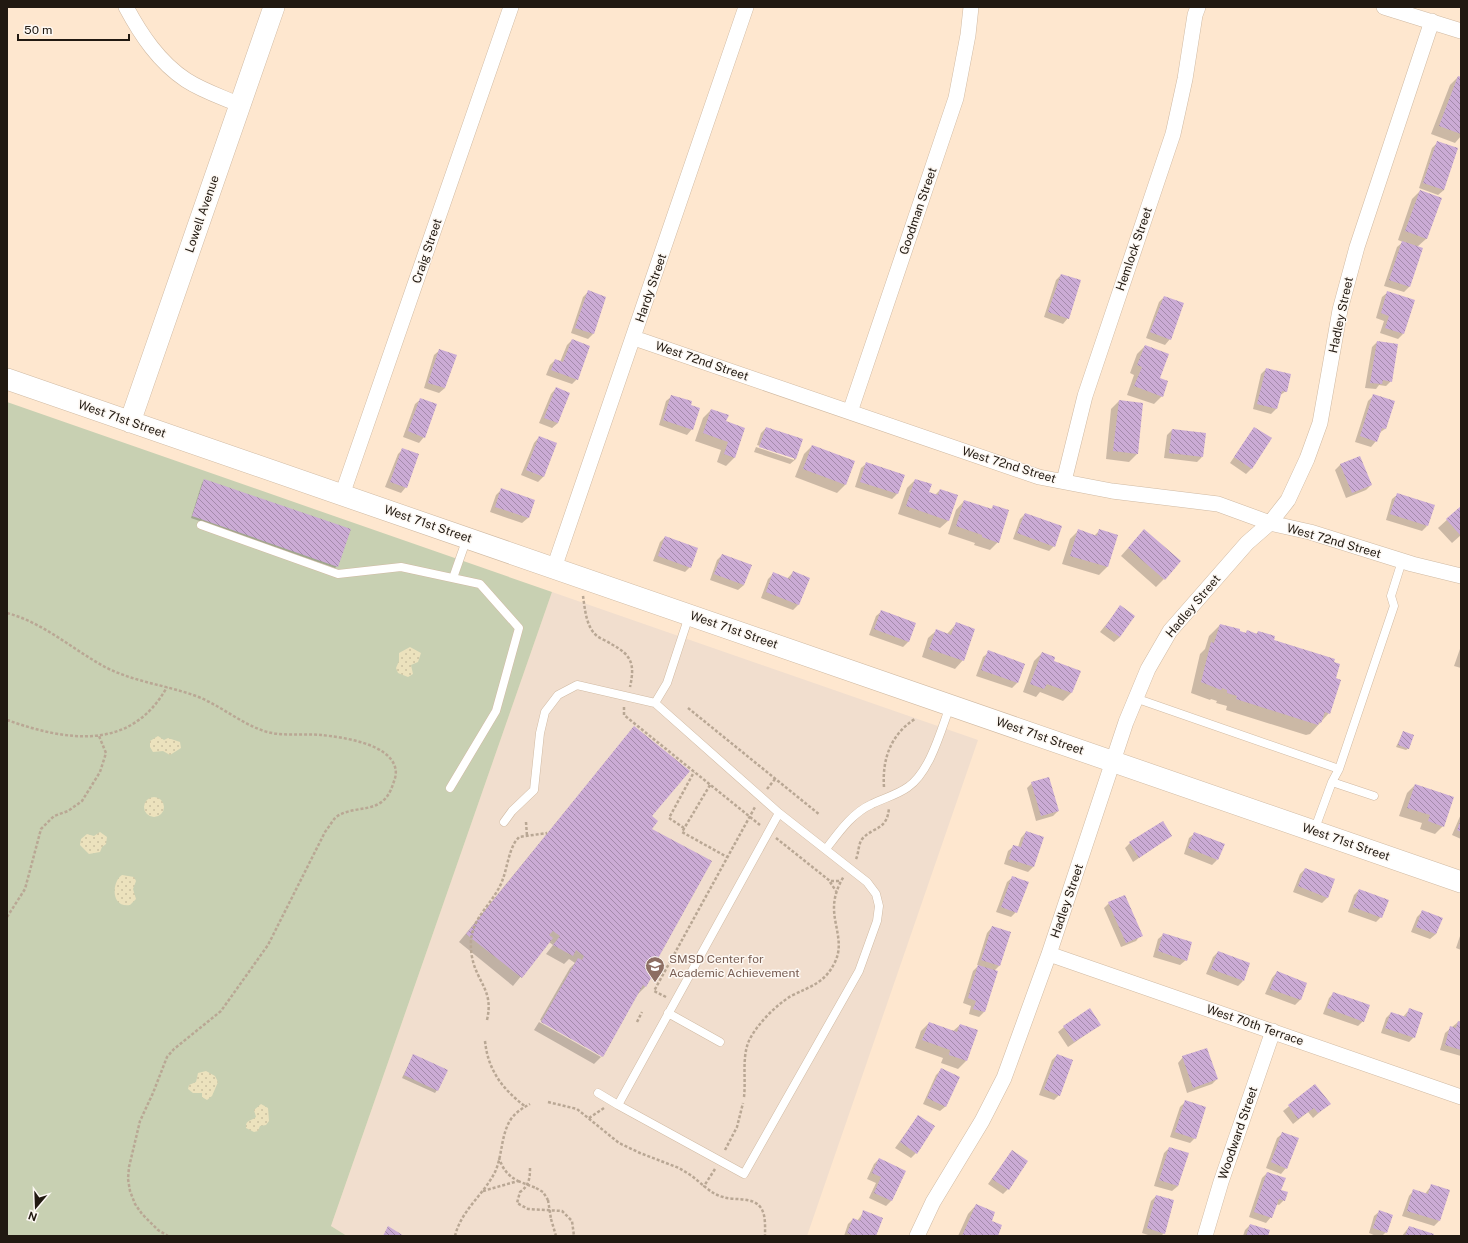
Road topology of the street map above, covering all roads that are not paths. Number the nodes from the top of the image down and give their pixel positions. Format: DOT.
graph roads {
  1 [pos="126,7"];
  2 [pos="274,7"];
  3 [pos="511,7"];
  4 [pos="746,7"];
  5 [pos="971,7"];
  6 [pos="1384,7"];
  7 [pos="1195,10"];
  8 [pos="1432,21"];
  9 [pos="1461,31"];
  10 [pos="240,105"];
  11 [pos="634,338"];
  12 [pos="7,379"];
  13 [pos="850,412"];
  14 [pos="130,422"];
  15 [pos="1064,481"];
  16 [pos="342,495"];
  17 [pos="1270,523"];
  18 [pos="201,526"];
  19 [pos="467,538"];
  20 [pos="1402,561"];
  21 [pos="554,568"];
  22 [pos="1461,576"];
  23 [pos="453,578"];
  24 [pos="690,615"];
  25 [pos="1135,698"];
  26 [pos="655,703"];
  27 [pos="950,705"];
  28 [pos="1114,762"];
  29 [pos="1339,769"];
  30 [pos="1332,782"];
  31 [pos="450,788"];
  32 [pos="1374,796"];
  33 [pos="779,813"];
  34 [pos="504,822"];
  35 [pos="1314,831"];
  36 [pos="826,849"];
  37 [pos="1461,882"];
  38 [pos="1049,954"];
  39 [pos="668,1013"];
  40 [pos="1273,1031"];
  41 [pos="720,1042"];
  42 [pos="598,1093"];
  43 [pos="1461,1096"];
  44 [pos="618,1105"];
  45 [pos="917,1236"];
  46 [pos="1205,1236"];
  1 -- 10 [label="street"];
  2 -- 10 [label="street, Lowell Avenue"];
  3 -- 16 [label="street, Craig Street"];
  4 -- 11 [label="street, Hardy Street"];
  5 -- 13 [label="street, Goodman Street"];
  6 -- 8 [label="street"];
  7 -- 15 [label="street, Hemlock Street"];
  8 -- 9 [label="street"];
  8 -- 17 [label="street, Hadley Street"];
  10 -- 14 [label="street, Lowell Avenue"];
  11 -- 13 [label="street, West 72nd Street"];
  11 -- 21 [label="street, Hardy Street"];
  12 -- 14 [label="street, West 71st Street"];
  13 -- 15 [label="street, West 72nd Street"];
  14 -- 16 [label="street, West 71st Street"];
  15 -- 17 [label="street, West 72nd Street"];
  16 -- 19 [label="street, West 71st Street"];
  17 -- 20 [label="street, West 72nd Street"];
  17 -- 25 [label="street, Hadley Street"];
  18 -- 23 [label="lane"];
  19 -- 21 [label="street, West 71st Street"];
  19 -- 23 [label="lane"];
  20 -- 22 [label="street, West 72nd Street"];
  20 -- 29 [label="lane"];
  21 -- 24 [label="street, West 71st Street"];
  23 -- 31 [label="lane"];
  24 -- 26 [label="lane"];
  24 -- 27 [label="street, West 71st Street"];
  25 -- 28 [label="street, Hadley Street"];
  25 -- 29 [label="lane"];
  26 -- 33 [label="lane"];
  26 -- 34 [label="lane"];
  27 -- 28 [label="street, West 71st Street"];
  27 -- 36 [label="lane"];
  28 -- 35 [label="street, West 71st Street"];
  28 -- 38 [label="street, Hadley Street"];
  29 -- 30 [label="lane"];
  30 -- 32 [label="lane"];
  30 -- 35 [label="lane"];
  33 -- 36 [label="lane"];
  33 -- 39 [label="lane"];
  35 -- 37 [label="street, West 71st Street"];
  36 -- 44 [label="lane"];
  38 -- 40 [label="street, West 70th Terrace"];
  38 -- 45 [label="street, Hadley Street"];
  39 -- 41 [label="lane"];
  39 -- 44 [label="lane"];
  40 -- 43 [label="street, West 70th Terrace"];
  40 -- 46 [label="street, Woodward Street"];
  42 -- 44 [label="lane"];
}
